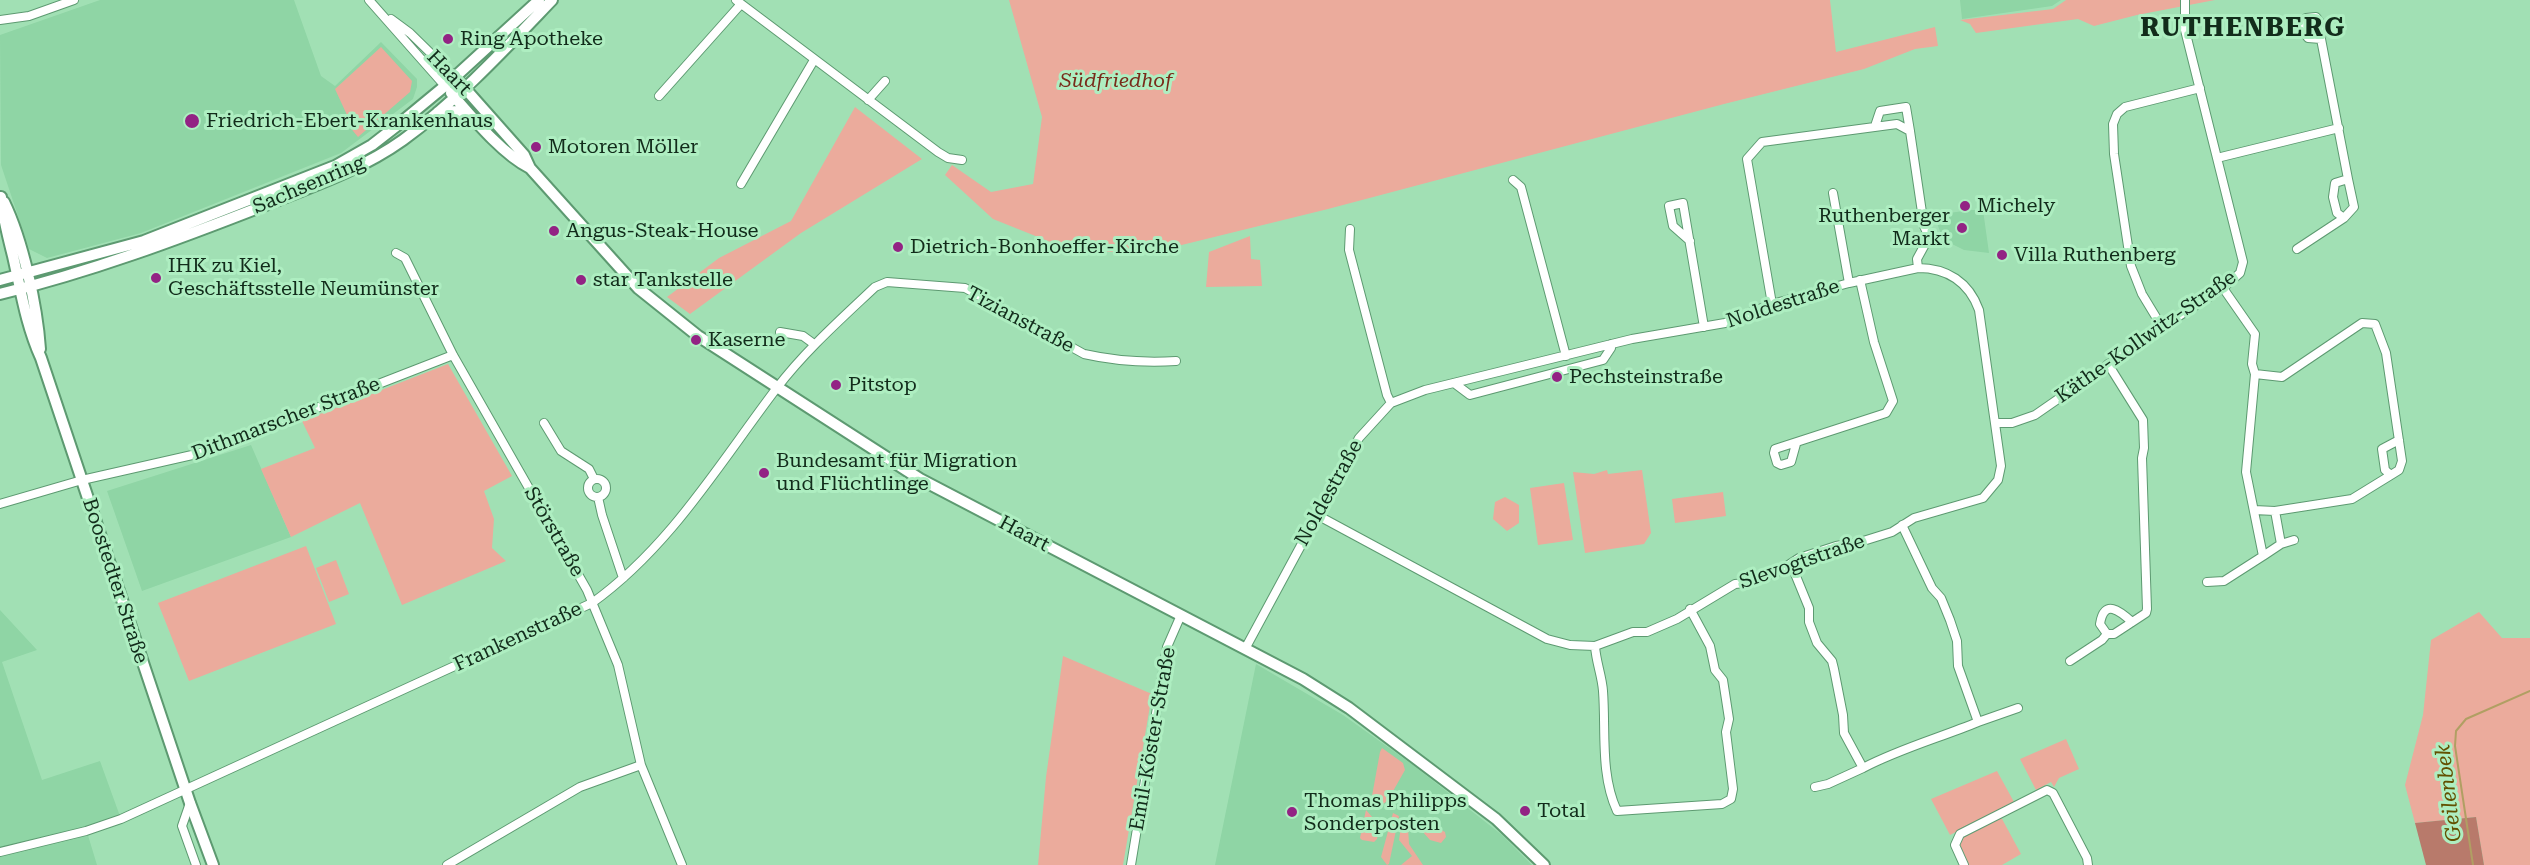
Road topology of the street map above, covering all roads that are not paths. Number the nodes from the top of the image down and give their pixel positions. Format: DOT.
graph roads {
  1 [pos="74,0"];
  2 [pos="369,0"];
  3 [pos="539,0"];
  4 [pos="552,0"];
  5 [pos="2186,0"];
  6 [pos="738,2"];
  7 [pos="382,13"];
  8 [pos="0,20"];
  9 [pos="2321,39"];
  10 [pos="814,60"];
  11 [pos="454,76"];
  12 [pos="885,81"];
  13 [pos="445,86"];
  14 [pos="464,88"];
  15 [pos="2200,88"];
  16 [pos="659,96"];
  17 [pos="455,97"];
  18 [pos="868,100"];
  19 [pos="437,112"];
  20 [pos="1875,126"];
  21 [pos="482,127"];
  22 [pos="2339,128"];
  23 [pos="1910,131"];
  24 [pos="2217,158"];
  25 [pos="962,160"];
  26 [pos="530,168"];
  27 [pos="2348,179"];
  28 [pos="1513,180"];
  29 [pos="741,184"];
  30 [pos="1833,193"];
  31 [pos="1,196"];
  32 [pos="2344,218"];
  33 [pos="1350,229"];
  34 [pos="1690,241"];
  35 [pos="2296,249"];
  36 [pos="396,253"];
  37 [pos="1918,268"];
  38 [pos="22,274"];
  39 [pos="1958,278"];
  40 [pos="0,280"];
  41 [pos="1860,280"];
  42 [pos="1849,283"];
  43 [pos="30,286"];
  44 [pos="2223,288"];
  45 [pos="19,290"];
  46 [pos="0,294"];
  47 [pos="1772,304"];
  48 [pos="1704,327"];
  49 [pos="2162,327"];
  50 [pos="780,332"];
  51 [pos="814,344"];
  52 [pos="1611,344"];
  53 [pos="453,355"];
  54 [pos="1566,356"];
  55 [pos="41,358"];
  56 [pos="1176,361"];
  57 [pos="2108,364"];
  58 [pos="2255,374"];
  59 [pos="1454,383"];
  60 [pos="777,388"];
  61 [pos="1391,403"];
  62 [pos="544,423"];
  63 [pos="1995,423"];
  64 [pos="2398,440"];
  65 [pos="1796,444"];
  66 [pos="2391,475"];
  67 [pos="594,479"];
  68 [pos="82,480"];
  69 [pos="598,497"];
  70 [pos="0,504"];
  71 [pos="2254,510"];
  72 [pos="2275,511"];
  73 [pos="1317,515"];
  74 [pos="1902,525"];
  75 [pos="2294,540"];
  76 [pos="2281,544"];
  77 [pos="2263,556"];
  78 [pos="1791,564"];
  79 [pos="623,578"];
  80 [pos="2207,582"];
  81 [pos="592,603"];
  82 [pos="1690,609"];
  83 [pos="1180,615"];
  84 [pos="2132,622"];
  85 [pos="2107,634"];
  86 [pos="1595,646"];
  87 [pos="1245,648"];
  88 [pos="2070,661"];
  89 [pos="2018,708"];
  90 [pos="1978,722"];
  91 [pos="640,765"];
  92 [pos="1863,768"];
  93 [pos="1815,787"];
  94 [pos="185,790"];
  95 [pos="190,803"];
  96 [pos="0,852"];
  97 [pos="196,865"];
  98 [pos="213,865"];
  99 [pos="447,865"];
  100 [pos="682,865"];
  101 [pos="1131,865"];
  102 [pos="1544,865"];
  103 [pos="1964,865"];
  104 [pos="2088,865"];
  1 -- 8 [label="street"];
  2 -- 7 [label="street, Haart"];
  3 -- 11 [label="main road, Sachsenring"];
  4 -- 14 [label="main road, Sachsenring"];
  5 -- 15 [label="street, Käthe-Kollwitz-Straße"];
  6 -- 10 [label="street"];
  6 -- 16 [label="street"];
  7 -- 11 [label="street, Haart"];
  7 -- 13 [label="street, Haart"];
  9 -- 22 [label="street"];
  10 -- 18 [label="street"];
  10 -- 29 [label="street"];
  11 -- 13 [label="main road, Sachsenring"];
  11 -- 14 [label="main road, Haart"];
  12 -- 18 [label="street"];
  13 -- 17 [label="main road, Haart"];
  13 -- 38 [label="main road, Sachsenring"];
  14 -- 17 [label="main road, Sachsenring"];
  14 -- 26 [label="main road, Haart"];
  15 -- 24 [label="street, Käthe-Kollwitz-Straße"];
  15 -- 49 [label="street"];
  17 -- 19 [label="main road, Sachsenring"];
  17 -- 21 [label="main road, Haart"];
  18 -- 25 [label="street"];
  19 -- 21 [label="main road"];
  19 -- 43 [label="main road, Sachsenring"];
  20 -- 23 [label="street"];
  20 -- 23 [label="street"];
  20 -- 47 [label="street"];
  21 -- 26 [label="main road, Haart"];
  22 -- 24 [label="street"];
  22 -- 27 [label="street"];
  23 -- 37 [label="street"];
  24 -- 44 [label="street, Käthe-Kollwitz-Straße"];
  26 -- 60 [label="main road, Haart"];
  27 -- 32 [label="street"];
  27 -- 32 [label="street"];
  28 -- 54 [label="street"];
  30 -- 42 [label="street, Noldestraße"];
  31 -- 38 [label="main road, Boostedter Straße"];
  32 -- 35 [label="street"];
  33 -- 61 [label="street"];
  34 -- 34 [label="street"];
  34 -- 48 [label="street"];
  36 -- 53 [label="street, Störstraße"];
  37 -- 39 [label="street, Noldestraße"];
  37 -- 41 [label="street, Noldestraße"];
  38 -- 40 [label="main road, Sachsenring"];
  38 -- 43 [label="main road, Boostedter Straße"];
  38 -- 45 [label="main road, Boostedter Straße"];
  39 -- 63 [label="street, Slevogtstraße"];
  41 -- 42 [label="street, Noldestraße"];
  41 -- 65 [label="street"];
  42 -- 47 [label="street, Noldestraße"];
  43 -- 45 [label="main road, Sachsenring"];
  43 -- 55 [label="main road, Boostedter Straße"];
  44 -- 49 [label="street, Käthe-Kollwitz-Straße"];
  44 -- 58 [label="street"];
  45 -- 46 [label="main road, Sachsenring"];
  45 -- 55 [label="main road, Boostedter Straße"];
  47 -- 48 [label="street, Noldestraße"];
  48 -- 52 [label="street, Noldestraße"];
  49 -- 57 [label="street, Käthe-Kollwitz-Straße"];
  50 -- 51 [label="street"];
  51 -- 56 [label="street, Tizianstraße"];
  51 -- 60 [label="street, Tizianstraße"];
  52 -- 54 [label="street, Noldestraße"];
  52 -- 59 [label="street"];
  53 -- 68 [label="street, Dithmarscher Straße"];
  53 -- 81 [label="street, Störstraße"];
  54 -- 59 [label="street, Noldestraße"];
  55 -- 68 [label="main road, Boostedter Straße"];
  57 -- 63 [label="street, Käthe-Kollwitz-Straße"];
  57 -- 84 [label="street"];
  58 -- 64 [label="street"];
  58 -- 71 [label="street"];
  59 -- 61 [label="street, Noldestraße"];
  60 -- 79 [label="street, Frankenstraße"];
  60 -- 83 [label="main road, Haart"];
  61 -- 73 [label="street, Noldestraße"];
  62 -- 67 [label="street"];
  63 -- 74 [label="street, Slevogtstraße"];
  64 -- 66 [label="street"];
  64 -- 66 [label="street"];
  66 -- 72 [label="street"];
  67 -- 69 [label="street"];
  67 -- 69 [label="street"];
  68 -- 70 [label="street, Dithmarscher Straße"];
  68 -- 94 [label="main road, Boostedter Straße"];
  69 -- 79 [label="street"];
  71 -- 72 [label="street"];
  71 -- 77 [label="street"];
  72 -- 76 [label="street"];
  73 -- 86 [label="street, Slevogtstraße"];
  73 -- 87 [label="street, Noldestraße"];
  74 -- 78 [label="street, Slevogtstraße"];
  74 -- 90 [label="street"];
  75 -- 76 [label="street"];
  76 -- 77 [label="street"];
  77 -- 80 [label="street"];
  78 -- 82 [label="street, Slevogtstraße"];
  78 -- 92 [label="street"];
  79 -- 81 [label="street, Frankenstraße"];
  81 -- 91 [label="street, Störstraße"];
  81 -- 94 [label="street, Frankenstraße"];
  82 -- 86 [label="street, Slevogtstraße"];
  82 -- 86 [label="street"];
  83 -- 87 [label="main road, Haart"];
  83 -- 101 [label="street, Emil-Köster-Straße"];
  84 -- 85 [label="street"];
  84 -- 85 [label="street"];
  85 -- 88 [label="street"];
  87 -- 102 [label="main road, Haart"];
  89 -- 90 [label="street"];
  90 -- 92 [label="street"];
  91 -- 99 [label="street"];
  91 -- 100 [label="street, Störstraße"];
  92 -- 93 [label="street"];
  94 -- 95 [label="main road, Boostedter Straße"];
  94 -- 96 [label="street, Frankenstraße"];
  95 -- 97 [label="street"];
  95 -- 98 [label="main road, Boostedter Straße"];
  103 -- 104 [label="street"];
}
